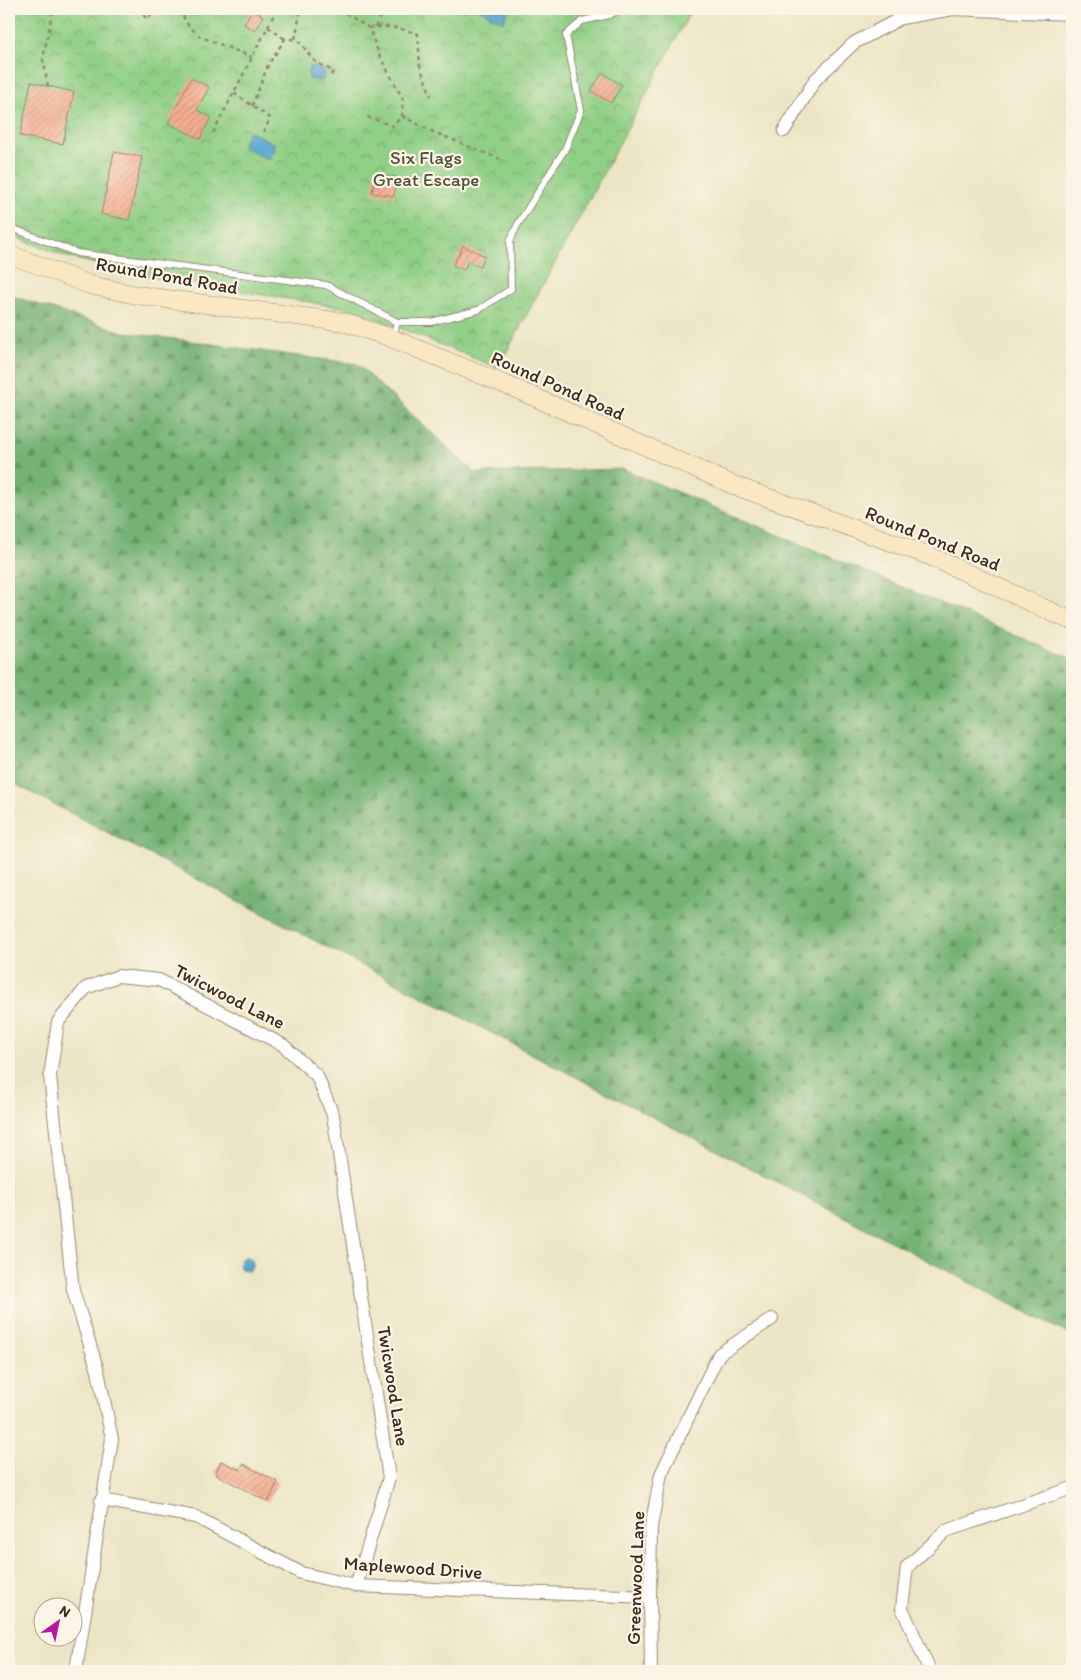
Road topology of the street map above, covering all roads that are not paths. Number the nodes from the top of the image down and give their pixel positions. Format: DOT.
graph roads {
  1 [pos="622,9"];
  2 [pos="1072,14"];
  3 [pos="784,131"];
  4 [pos="9,227"];
  5 [pos="9,254"];
  6 [pos="395,331"];
  7 [pos="1072,620"];
  8 [pos="772,1319"];
  9 [pos="1072,1488"];
  10 [pos="101,1500"];
  11 [pos="356,1586"];
  12 [pos="650,1597"];
  13 [pos="76,1671"];
  14 [pos="651,1671"];
  15 [pos="930,1671"];
  1 -- 6 [label="lane"];
  2 -- 3 [label="street"];
  4 -- 6 [label="lane"];
  5 -- 6 [label="street, Round Pond Road"];
  6 -- 7 [label="street, Round Pond Road"];
  8 -- 12 [label="street, Greenwood Lane"];
  9 -- 15 [label="street"];
  10 -- 11 [label="street, Maplewood Drive"];
  10 -- 11 [label="street, Twicwood Lane"];
  10 -- 13 [label="street, Twicwood Lane"];
  11 -- 12 [label="street, Maplewood Drive"];
  12 -- 14 [label="street, Greenwood Lane"];
}
